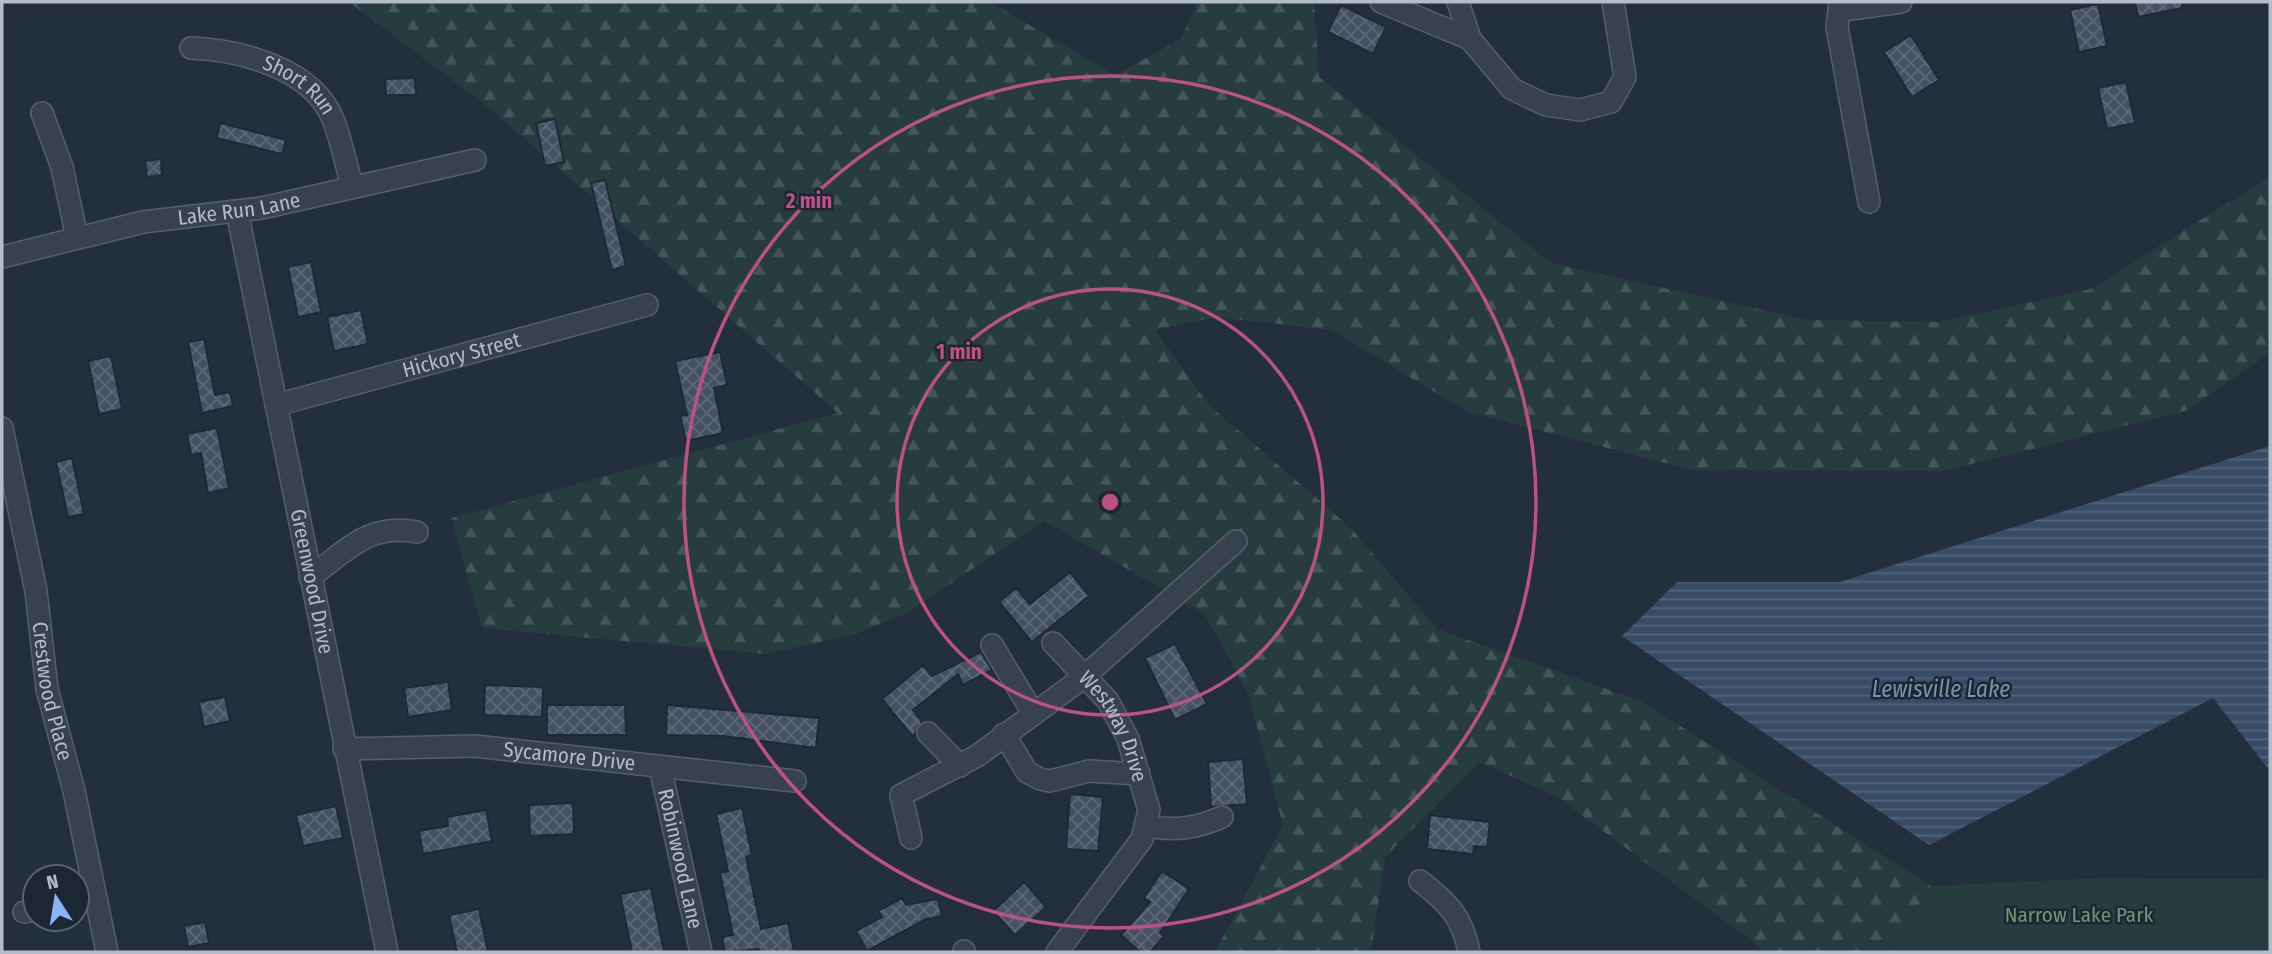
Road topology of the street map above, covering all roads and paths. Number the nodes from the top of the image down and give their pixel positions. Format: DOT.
graph roads {
  1 [pos="1381,2"];
  2 [pos="1458,2"];
  3 [pos="1613,2"];
  4 [pos="1842,2"];
  5 [pos="1901,2"];
  6 [pos="1470,39"];
  7 [pos="191,48"];
  8 [pos="42,113"];
  9 [pos="475,160"];
  10 [pos="352,186"];
  11 [pos="1869,202"];
  12 [pos="237,211"];
  13 [pos="77,238"];
  14 [pos="2,257"];
  15 [pos="648,305"];
  16 [pos="276,405"];
  17 [pos="2,428"];
  18 [pos="417,532"];
  19 [pos="1236,541"];
  20 [pos="310,577"];
  21 [pos="1053,643"];
  22 [pos="992,645"];
  23 [pos="1084,676"];
  24 [pos="1033,713"];
  25 [pos="928,733"];
  26 [pos="1004,734"];
  27 [pos="344,749"];
  28 [pos="960,765"];
  29 [pos="660,767"];
  30 [pos="1139,774"];
  31 [pos="795,781"];
  32 [pos="1222,817"];
  33 [pos="1145,826"];
  34 [pos="911,838"];
  35 [pos="82,863"];
  36 [pos="1420,881"];
  37 [pos="91,910"];
  38 [pos="107,952"];
  39 [pos="387,952"];
  40 [pos="701,952"];
  41 [pos="1057,952"];
  42 [pos="1469,952"];
  1 -- 6 [label="street"];
  2 -- 6 [label="street"];
  3 -- 6 [label="street"];
  4 -- 5 [label="street"];
  4 -- 11 [label="street"];
  7 -- 10 [label="street, Short Run"];
  8 -- 13 [label="street"];
  9 -- 10 [label="street, Lake Run Lane"];
  10 -- 12 [label="street, Lake Run Lane"];
  12 -- 13 [label="street, Lake Run Lane"];
  12 -- 16 [label="street, Greenwood Drive"];
  13 -- 14 [label="street, Lake Run Lane"];
  15 -- 16 [label="street, Hickory Street"];
  16 -- 20 [label="street, Greenwood Drive"];
  17 -- 35 [label="street, Crestwood Place"];
  18 -- 20 [label="street"];
  19 -- 23 [label="street, Westway Drive"];
  20 -- 27 [label="street, Greenwood Drive"];
  21 -- 23 [label="street"];
  22 -- 24 [label="street"];
  23 -- 24 [label="street"];
  23 -- 30 [label="street, Westway Drive"];
  24 -- 26 [label="street"];
  25 -- 28 [label="street"];
  26 -- 28 [label="street"];
  26 -- 30 [label="street"];
  27 -- 29 [label="street, Sycamore Drive"];
  27 -- 39 [label="street, Greenwood Drive"];
  28 -- 34 [label="street"];
  29 -- 31 [label="street, Sycamore Drive"];
  29 -- 40 [label="street, Robinwood Lane"];
  30 -- 33 [label="street, Westway Drive"];
  32 -- 33 [label="street"];
  33 -- 41 [label="street, Westway Drive"];
  36 -- 42 [label="street"];
  37 -- 38 [label="street, Crestwood Place"];
}
